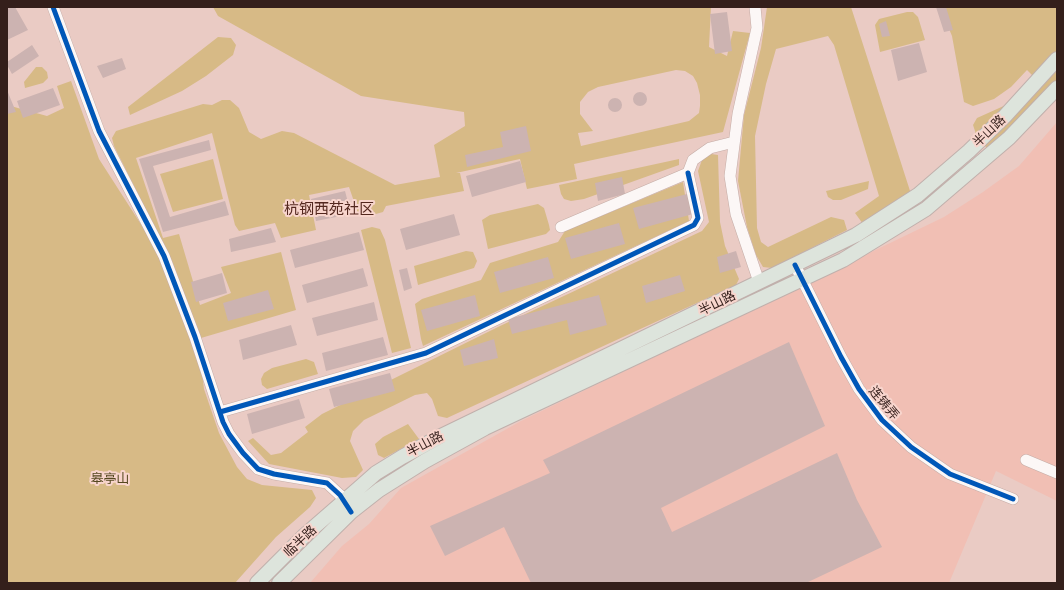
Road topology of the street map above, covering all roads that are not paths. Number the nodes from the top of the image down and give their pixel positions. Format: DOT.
graph roads {
  1 [pos="53,7"];
  2 [pos="755,7"];
  3 [pos="1057,59"];
  4 [pos="1057,88"];
  5 [pos="734,142"];
  6 [pos="688,173"];
  7 [pos="561,227"];
  8 [pos="795,265"];
  9 [pos="802,279"];
  10 [pos="759,282"];
  11 [pos="220,412"];
  12 [pos="1026,460"];
  13 [pos="1057,473"];
  14 [pos="1013,499"];
  15 [pos="348,506"];
  16 [pos="257,583"];
  17 [pos="279,583"];
  1 -- 11 [label="street"];
  2 -- 5 [label="street"];
  3 -- 8 [label="main road, 半山路"];
  4 -- 9 [label="main road, 半山路"];
  5 -- 6 [label="street"];
  5 -- 10 [label="street"];
  6 -- 7 [label="street"];
  6 -- 11 [label="street"];
  8 -- 9 [label="street, 连铸弄"];
  8 -- 10 [label="main road, 半山路"];
  9 -- 14 [label="street, 连铸弄"];
  9 -- 15 [label="main road, 半山路"];
  10 -- 15 [label="main road, 半山路"];
  11 -- 15 [label="street"];
  12 -- 13 [label="street"];
  15 -- 16 [label="main road, 临半路"];
  15 -- 17 [label="main road, 临半路"];
}
